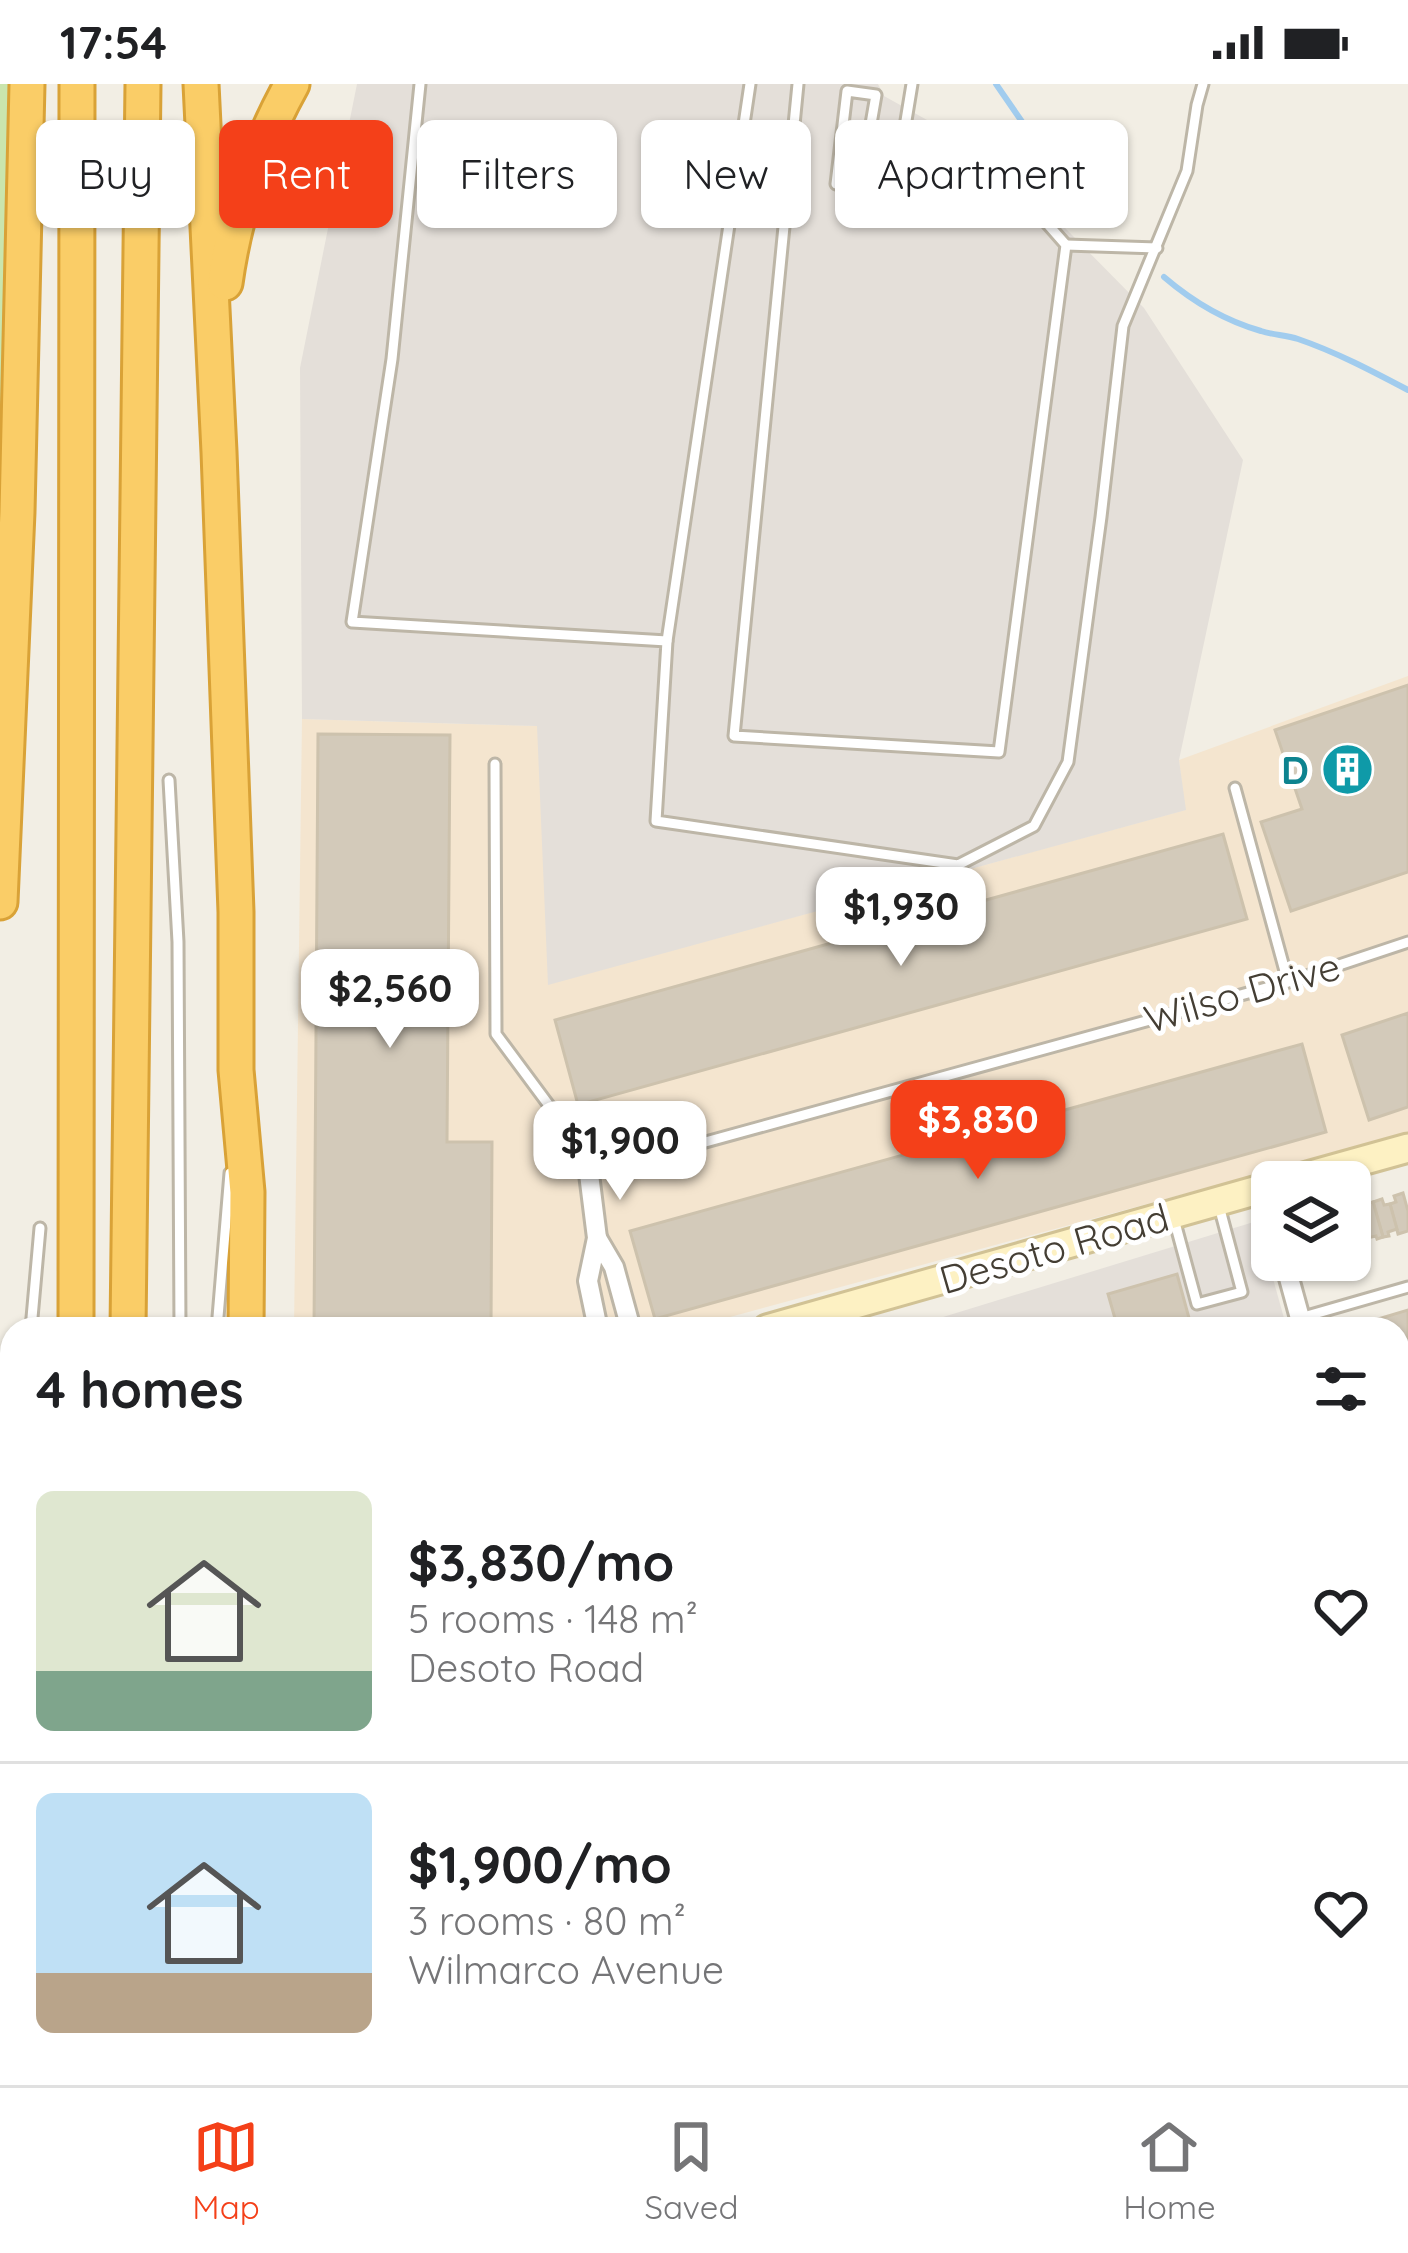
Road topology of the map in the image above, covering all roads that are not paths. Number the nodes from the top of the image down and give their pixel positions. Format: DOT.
graph roads {
  1 [pos="27,84"];
  2 [pos="77,84"];
  3 [pos="143,84"];
  4 [pos="201,84"];
  5 [pos="292,84"];
  6 [pos="420,84"];
  7 [pos="750,84"];
  8 [pos="798,84"];
  9 [pos="911,84"];
  10 [pos="1203,84"];
  11 [pos="844,120"];
  12 [pos="872,120"];
  13 [pos="906,120"];
  14 [pos="1051,228"];
  15 [pos="1066,245"];
  16 [pos="1157,248"];
  17 [pos="219,452"];
  18 [pos="667,641"];
  19 [pos="495,764"];
  20 [pos="170,780"];
  21 [pos="1235,788"];
  22 [pos="0,902"];
  23 [pos="1408,942"];
  24 [pos="1288,982"];
  25 [pos="236,1070"];
  26 [pos="1408,1148"];
  27 [pos="1361,1161"];
  28 [pos="589,1174"];
  29 [pos="1251,1192"];
  30 [pos="1218,1202"];
  31 [pos="1173,1214"];
  32 [pos="40,1228"];
  33 [pos="597,1238"];
  34 [pos="1290,1281"];
  35 [pos="1408,1287"];
  36 [pos="32,1317"];
  37 [pos="76,1317"];
  38 [pos="128,1317"];
  39 [pos="180,1317"];
  40 [pos="219,1317"];
  41 [pos="246,1317"];
  42 [pos="596,1317"];
  43 [pos="628,1317"];
  44 [pos="840,1317"];
  45 [pos="1300,1317"];
  46 [pos="1320,1317"];
  1 -- 22 [label="highway"];
  2 -- 37 [label="highway"];
  3 -- 38 [label="highway"];
  4 -- 17 [label="highway"];
  5 -- 17 [label="highway"];
  6 -- 18 [label="lane"];
  7 -- 18 [label="lane"];
  8 -- 15 [label="lane"];
  9 -- 13 [label="lane"];
  10 -- 16 [label="lane"];
  11 -- 12 [label="lane"];
  14 -- 15 [label="lane"];
  15 -- 16 [label="lane"];
  16 -- 18 [label="lane"];
  17 -- 25 [label="highway"];
  19 -- 28 [label="lane"];
  20 -- 39 [label="lane"];
  21 -- 24 [label="lane"];
  23 -- 24 [label="lane, Wilso Drive"];
  24 -- 28 [label="lane, Wilso Drive"];
  25 -- 40 [label="lane"];
  25 -- 41 [label="highway"];
  26 -- 27 [label="street, Desoto Road"];
  28 -- 33 [label="street"];
  29 -- 30 [label="street, Desoto Road"];
  30 -- 31 [label="street, Desoto Road"];
  30 -- 31 [label="lane"];
  31 -- 44 [label="street, Desoto Road"];
  32 -- 36 [label="lane"];
  33 -- 42 [label="street"];
  33 -- 43 [label="street"];
  34 -- 45 [label="street"];
  35 -- 46 [label="lane"];
}
